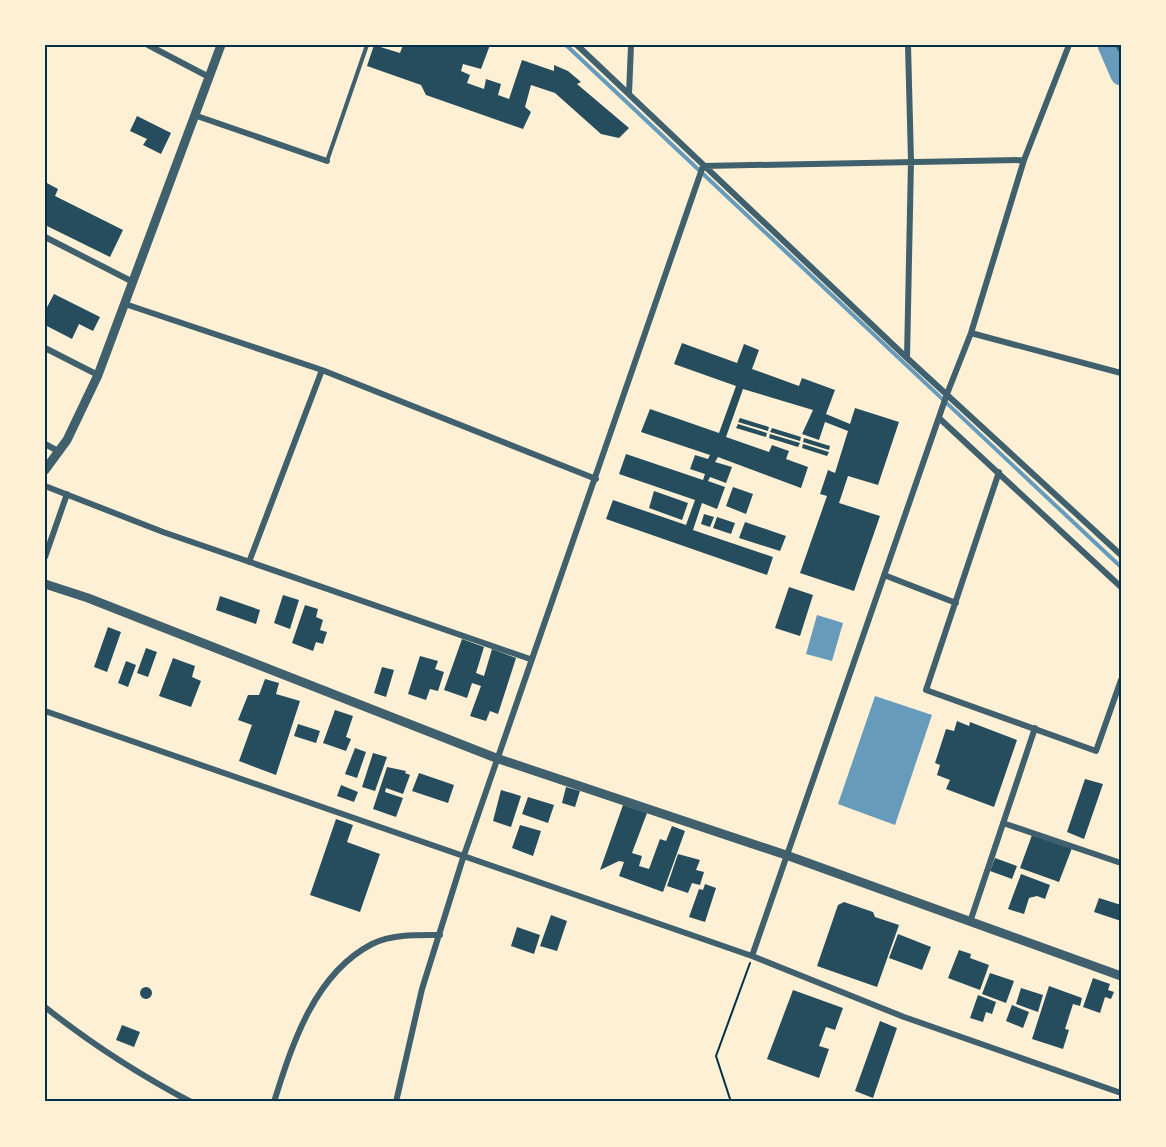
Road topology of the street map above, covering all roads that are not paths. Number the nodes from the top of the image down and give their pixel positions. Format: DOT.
graph roads {
  1 [pos="148,45"];
  2 [pos="221,45"];
  3 [pos="367,45"];
  4 [pos="577,45"];
  5 [pos="631,45"];
  6 [pos="908,45"];
  7 [pos="1070,45"];
  8 [pos="1118,45"];
  9 [pos="1121,50"];
  10 [pos="208,77"];
  11 [pos="629,94"];
  12 [pos="194,115"];
  13 [pos="1024,160"];
  14 [pos="327,161"];
  15 [pos="911,161"];
  16 [pos="703,166"];
  17 [pos="45,237"];
  18 [pos="133,282"];
  19 [pos="125,304"];
  20 [pos="971,333"];
  21 [pos="45,348"];
  22 [pos="907,358"];
  23 [pos="322,370"];
  24 [pos="1121,373"];
  25 [pos="98,375"];
  26 [pos="947,394"];
  27 [pos="939,418"];
  28 [pos="45,444"];
  29 [pos="60,452"];
  30 [pos="45,470"];
  31 [pos="999,472"];
  32 [pos="596,479"];
  33 [pos="45,486"];
  34 [pos="68,494"];
  35 [pos="1121,555"];
  36 [pos="45,556"];
  37 [pos="249,562"];
  38 [pos="884,574"];
  39 [pos="45,584"];
  40 [pos="1121,587"];
  41 [pos="956,603"];
  42 [pos="530,659"];
  43 [pos="1121,680"];
  44 [pos="45,711"];
  45 [pos="1035,728"];
  46 [pos="496,758"];
  47 [pos="1004,823"];
  48 [pos="786,855"];
  49 [pos="463,858"];
  50 [pos="1121,863"];
  51 [pos="970,922"];
  52 [pos="440,935"];
  53 [pos="752,956"];
  54 [pos="1121,975"];
  55 [pos="45,1007"];
  56 [pos="1121,1093"];
  57 [pos="191,1102"];
  58 [pos="274,1102"];
  59 [pos="396,1102"];
  1 -- 10 [label="street"];
  2 -- 10 [label="street"];
  3 -- 14 [label="lane"];
  4 -- 11 [label="street"];
  5 -- 11 [label="street"];
  6 -- 15 [label="street"];
  7 -- 13 [label="street"];
  8 -- 9 [label="street"];
  10 -- 12 [label="street"];
  11 -- 16 [label="street"];
  12 -- 14 [label="street"];
  12 -- 18 [label="street"];
  13 -- 15 [label="street"];
  13 -- 20 [label="street"];
  15 -- 16 [label="street"];
  15 -- 22 [label="street"];
  16 -- 22 [label="street"];
  16 -- 32 [label="street"];
  17 -- 18 [label="street"];
  18 -- 19 [label="street"];
  19 -- 23 [label="street"];
  19 -- 25 [label="street"];
  20 -- 24 [label="street"];
  20 -- 26 [label="street"];
  21 -- 25 [label="street"];
  22 -- 26 [label="street"];
  23 -- 32 [label="street"];
  23 -- 37 [label="street"];
  25 -- 29 [label="street"];
  26 -- 27 [label="street"];
  26 -- 35 [label="street"];
  27 -- 31 [label="street"];
  27 -- 38 [label="street"];
  28 -- 29 [label="street"];
  29 -- 30 [label="street"];
  31 -- 40 [label="street"];
  31 -- 41 [label="street"];
  32 -- 42 [label="street"];
  33 -- 34 [label="street"];
  34 -- 36 [label="street"];
  34 -- 37 [label="street"];
  37 -- 42 [label="street"];
  38 -- 41 [label="street"];
  38 -- 48 [label="street"];
  39 -- 46 [label="street"];
  41 -- 45 [label="street"];
  42 -- 46 [label="street"];
  43 -- 45 [label="street"];
  44 -- 49 [label="street"];
  45 -- 47 [label="street"];
  46 -- 48 [label="street"];
  46 -- 49 [label="street"];
  47 -- 50 [label="street"];
  47 -- 51 [label="street"];
  48 -- 51 [label="street"];
  48 -- 53 [label="street"];
  49 -- 52 [label="street"];
  49 -- 53 [label="street"];
  51 -- 54 [label="street"];
  52 -- 58 [label="street"];
  52 -- 59 [label="street"];
  53 -- 56 [label="street"];
  55 -- 57 [label="street"];
}
